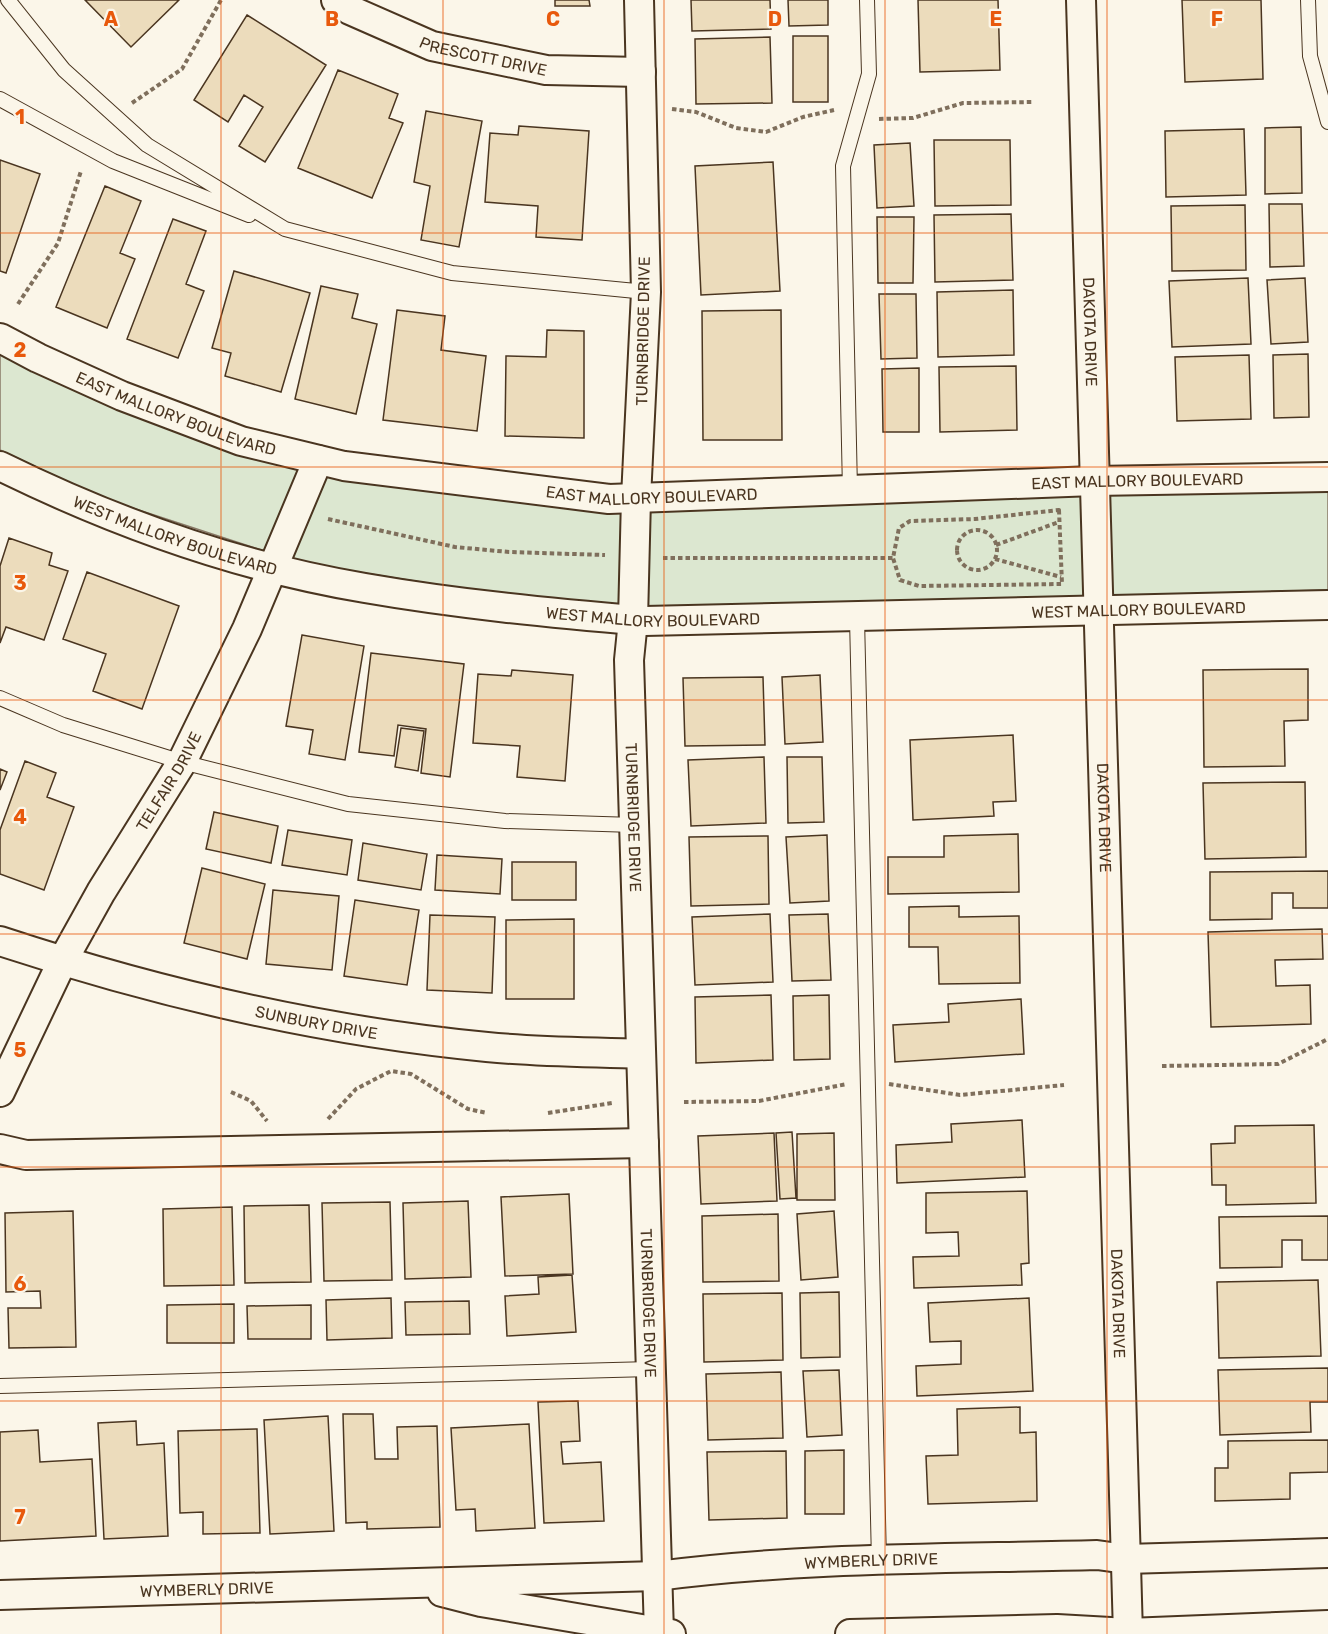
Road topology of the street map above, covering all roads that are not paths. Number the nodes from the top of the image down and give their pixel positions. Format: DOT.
graph roads {
  1 [pos="8,0"];
  2 [pos="336,0"];
  3 [pos="639,0"];
  4 [pos="867,0"];
  5 [pos="1081,0"];
  6 [pos="1308,0"];
  7 [pos="641,72"];
  8 [pos="0,99"];
  9 [pos="1328,122"];
  10 [pos="285,229"];
  11 [pos="646,292"];
  12 [pos="0,338"];
  13 [pos="318,460"];
  14 [pos="0,466"];
  15 [pos="1328,477"];
  16 [pos="1094,481"];
  17 [pos="850,490"];
  18 [pos="636,498"];
  19 [pos="274,567"];
  20 [pos="1328,605"];
  21 [pos="1098,611"];
  22 [pos="857,618"];
  23 [pos="633,620"];
  24 [pos="0,698"];
  25 [pos="182,762"];
  26 [pos="634,825"];
  27 [pos="0,941"];
  28 [pos="62,962"];
  29 [pos="641,1054"];
  30 [pos="0,1092"];
  31 [pos="644,1143"];
  32 [pos="0,1149"];
  33 [pos="651,1369"];
  34 [pos="0,1386"];
  35 [pos="1328,1553"];
  36 [pos="1126,1559"];
  37 [pos="879,1561"];
  38 [pos="657,1575"];
  39 [pos="414,1584"];
  40 [pos="0,1595"];
  41 [pos="1328,1625"];
  42 [pos="665,1633"];
  43 [pos="850,1634"];
  44 [pos="857,1634"];
  45 [pos="1128,1634"];
  1 -- 10 [label="lane"];
  2 -- 7 [label="street, PRESCOTT DRIVE"];
  3 -- 7 [label="street, TURNBRIDGE DRIVE"];
  4 -- 17 [label="lane"];
  5 -- 16 [label="street, DAKOTA DRIVE"];
  6 -- 9 [label="lane"];
  7 -- 11 [label="street, TURNBRIDGE DRIVE"];
  8 -- 10 [label="lane"];
  10 -- 11 [label="lane"];
  11 -- 18 [label="street, TURNBRIDGE DRIVE"];
  12 -- 13 [label="street, EAST MALLORY BOULEVARD"];
  13 -- 18 [label="street, EAST MALLORY BOULEVARD"];
  13 -- 19 [label="street, TELFAIR DRIVE"];
  14 -- 19 [label="street, WEST MALLORY BOULEVARD"];
  15 -- 16 [label="street, EAST MALLORY BOULEVARD"];
  16 -- 17 [label="street, EAST MALLORY BOULEVARD"];
  16 -- 21 [label="street, DAKOTA DRIVE"];
  17 -- 18 [label="street, EAST MALLORY BOULEVARD"];
  18 -- 23 [label="street, TURNBRIDGE DRIVE"];
  19 -- 23 [label="street, WEST MALLORY BOULEVARD"];
  19 -- 25 [label="street, TELFAIR DRIVE"];
  20 -- 21 [label="street, WEST MALLORY BOULEVARD"];
  21 -- 22 [label="street, WEST MALLORY BOULEVARD"];
  21 -- 36 [label="street, DAKOTA DRIVE"];
  22 -- 23 [label="street, WEST MALLORY BOULEVARD"];
  22 -- 37 [label="lane"];
  23 -- 26 [label="street, TURNBRIDGE DRIVE"];
  24 -- 25 [label="lane"];
  25 -- 26 [label="lane"];
  25 -- 28 [label="street, TELFAIR DRIVE"];
  26 -- 29 [label="street, TURNBRIDGE DRIVE"];
  27 -- 28 [label="street, SUNBURY DRIVE"];
  28 -- 29 [label="street, SUNBURY DRIVE"];
  28 -- 30 [label="street, TELFAIR DRIVE"];
  29 -- 31 [label="street, TURNBRIDGE DRIVE"];
  31 -- 32 [label="street"];
  31 -- 33 [label="street, TURNBRIDGE DRIVE"];
  33 -- 34 [label="lane"];
  33 -- 38 [label="street, TURNBRIDGE DRIVE"];
  35 -- 36 [label="street, WYMBERLY DRIVE"];
  36 -- 37 [label="street, WYMBERLY DRIVE"];
  36 -- 45 [label="street, DAKOTA DRIVE"];
  37 -- 38 [label="street, WYMBERLY DRIVE"];
  38 -- 39 [label="street, WYMBERLY DRIVE"];
  38 -- 42 [label="street, TURNBRIDGE DRIVE"];
  39 -- 40 [label="street, WYMBERLY DRIVE"];
  39 -- 42 [label="street, WYMBERLY DRIVE"];
  41 -- 45 [label="street"];
  43 -- 44 [label="street"];
  44 -- 45 [label="street"];
}
